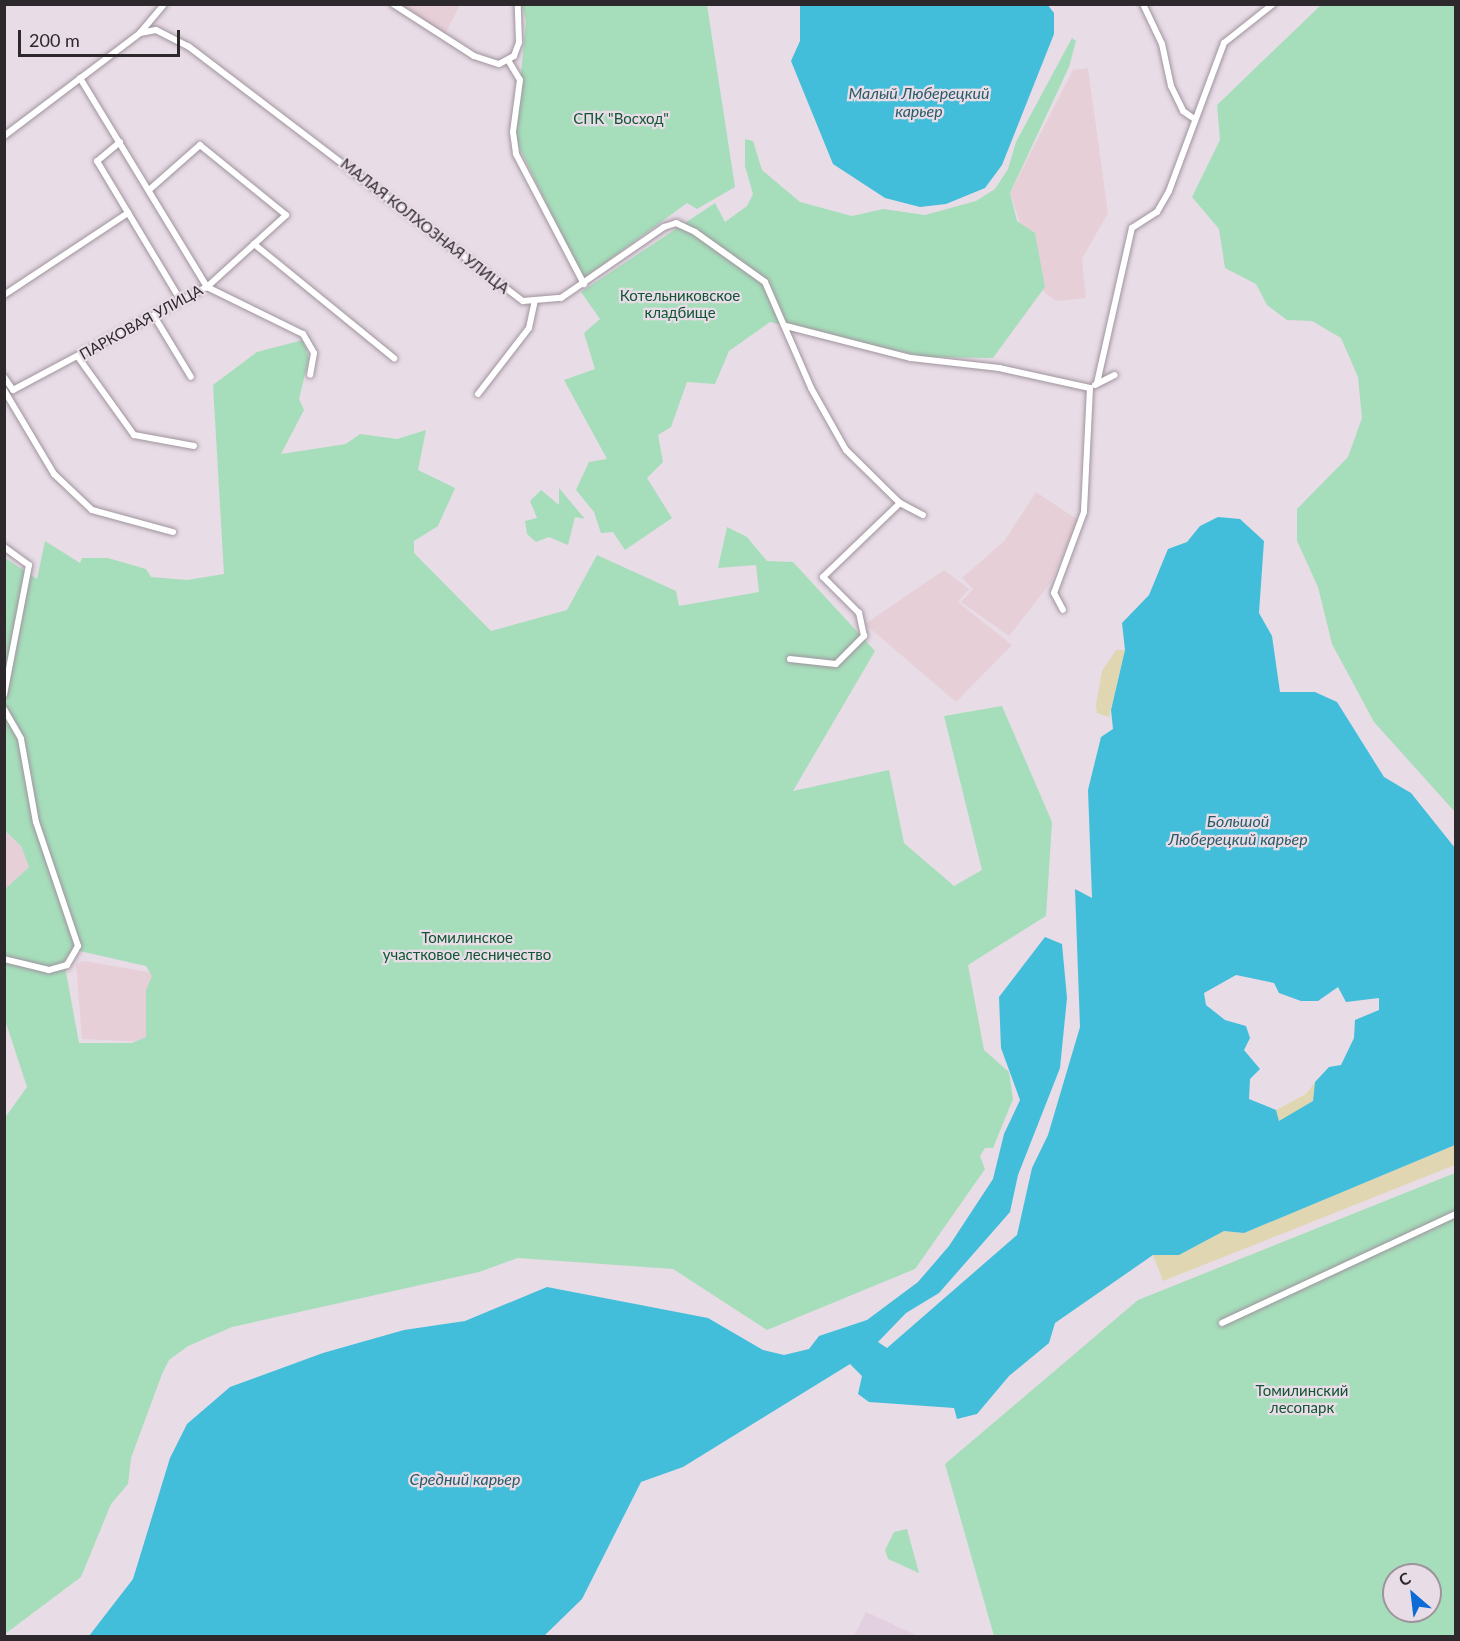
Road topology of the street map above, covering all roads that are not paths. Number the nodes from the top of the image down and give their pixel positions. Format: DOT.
graph roads {
  1 [pos="164,4"];
  2 [pos="393,4"];
  3 [pos="518,4"];
  4 [pos="1143,4"];
  5 [pos="1273,4"];
  6 [pos="140,33"];
  7 [pos="508,60"];
  8 [pos="80,78"];
  9 [pos="1193,118"];
  10 [pos="4,136"];
  11 [pos="120,142"];
  12 [pos="149,190"];
  13 [pos="128,213"];
  14 [pos="254,244"];
  15 [pos="584,284"];
  16 [pos="207,287"];
  17 [pos="4,295"];
  18 [pos="181,301"];
  19 [pos="534,304"];
  20 [pos="154,316"];
  21 [pos="786,326"];
  22 [pos="78,357"];
  23 [pos="394,358"];
  24 [pos="310,375"];
  25 [pos="1115,375"];
  26 [pos="4,377"];
  27 [pos="191,377"];
  28 [pos="1097,383"];
  29 [pos="1090,388"];
  30 [pos="7,392"];
  31 [pos="478,394"];
  32 [pos="194,446"];
  33 [pos="900,503"];
  34 [pos="923,515"];
  35 [pos="173,532"];
  36 [pos="4,548"];
  37 [pos="1063,610"];
  38 [pos="789,660"];
  39 [pos="4,695"];
  40 [pos="4,709"];
  41 [pos="4,959"];
  42 [pos="1455,1214"];
  43 [pos="1221,1323"];
  1 -- 6 [label="street"];
  2 -- 7 [label="street"];
  3 -- 7 [label="street"];
  4 -- 9 [label="street"];
  5 -- 9 [label="street"];
  6 -- 8 [label="street"];
  6 -- 19 [label="street, МАЛАЯ КОЛХОЗНАЯ УЛИЦА"];
  7 -- 15 [label="street"];
  8 -- 10 [label="street"];
  8 -- 11 [label="street"];
  9 -- 28 [label="street"];
  11 -- 12 [label="street"];
  11 -- 13 [label="street"];
  12 -- 14 [label="street, ПАРКОВАЯ УЛИЦА"];
  12 -- 16 [label="street"];
  13 -- 17 [label="street"];
  13 -- 18 [label="street"];
  14 -- 16 [label="street, ПАРКОВАЯ УЛИЦА"];
  14 -- 23 [label="street"];
  15 -- 19 [label="street"];
  15 -- 21 [label="street"];
  16 -- 18 [label="street, ПАРКОВАЯ УЛИЦА"];
  16 -- 24 [label="street"];
  18 -- 20 [label="street, ПАРКОВАЯ УЛИЦА"];
  19 -- 31 [label="street"];
  20 -- 22 [label="street, ПАРКОВАЯ УЛИЦА"];
  20 -- 27 [label="street"];
  21 -- 29 [label="street"];
  21 -- 33 [label="street"];
  22 -- 30 [label="street, ПАРКОВАЯ УЛИЦА"];
  22 -- 32 [label="street"];
  25 -- 28 [label="street"];
  26 -- 30 [label="street"];
  28 -- 29 [label="street"];
  29 -- 37 [label="street"];
  30 -- 35 [label="street"];
  33 -- 34 [label="street"];
  33 -- 38 [label="street"];
  36 -- 39 [label="street"];
  40 -- 41 [label="street"];
  42 -- 43 [label="street"];
}
